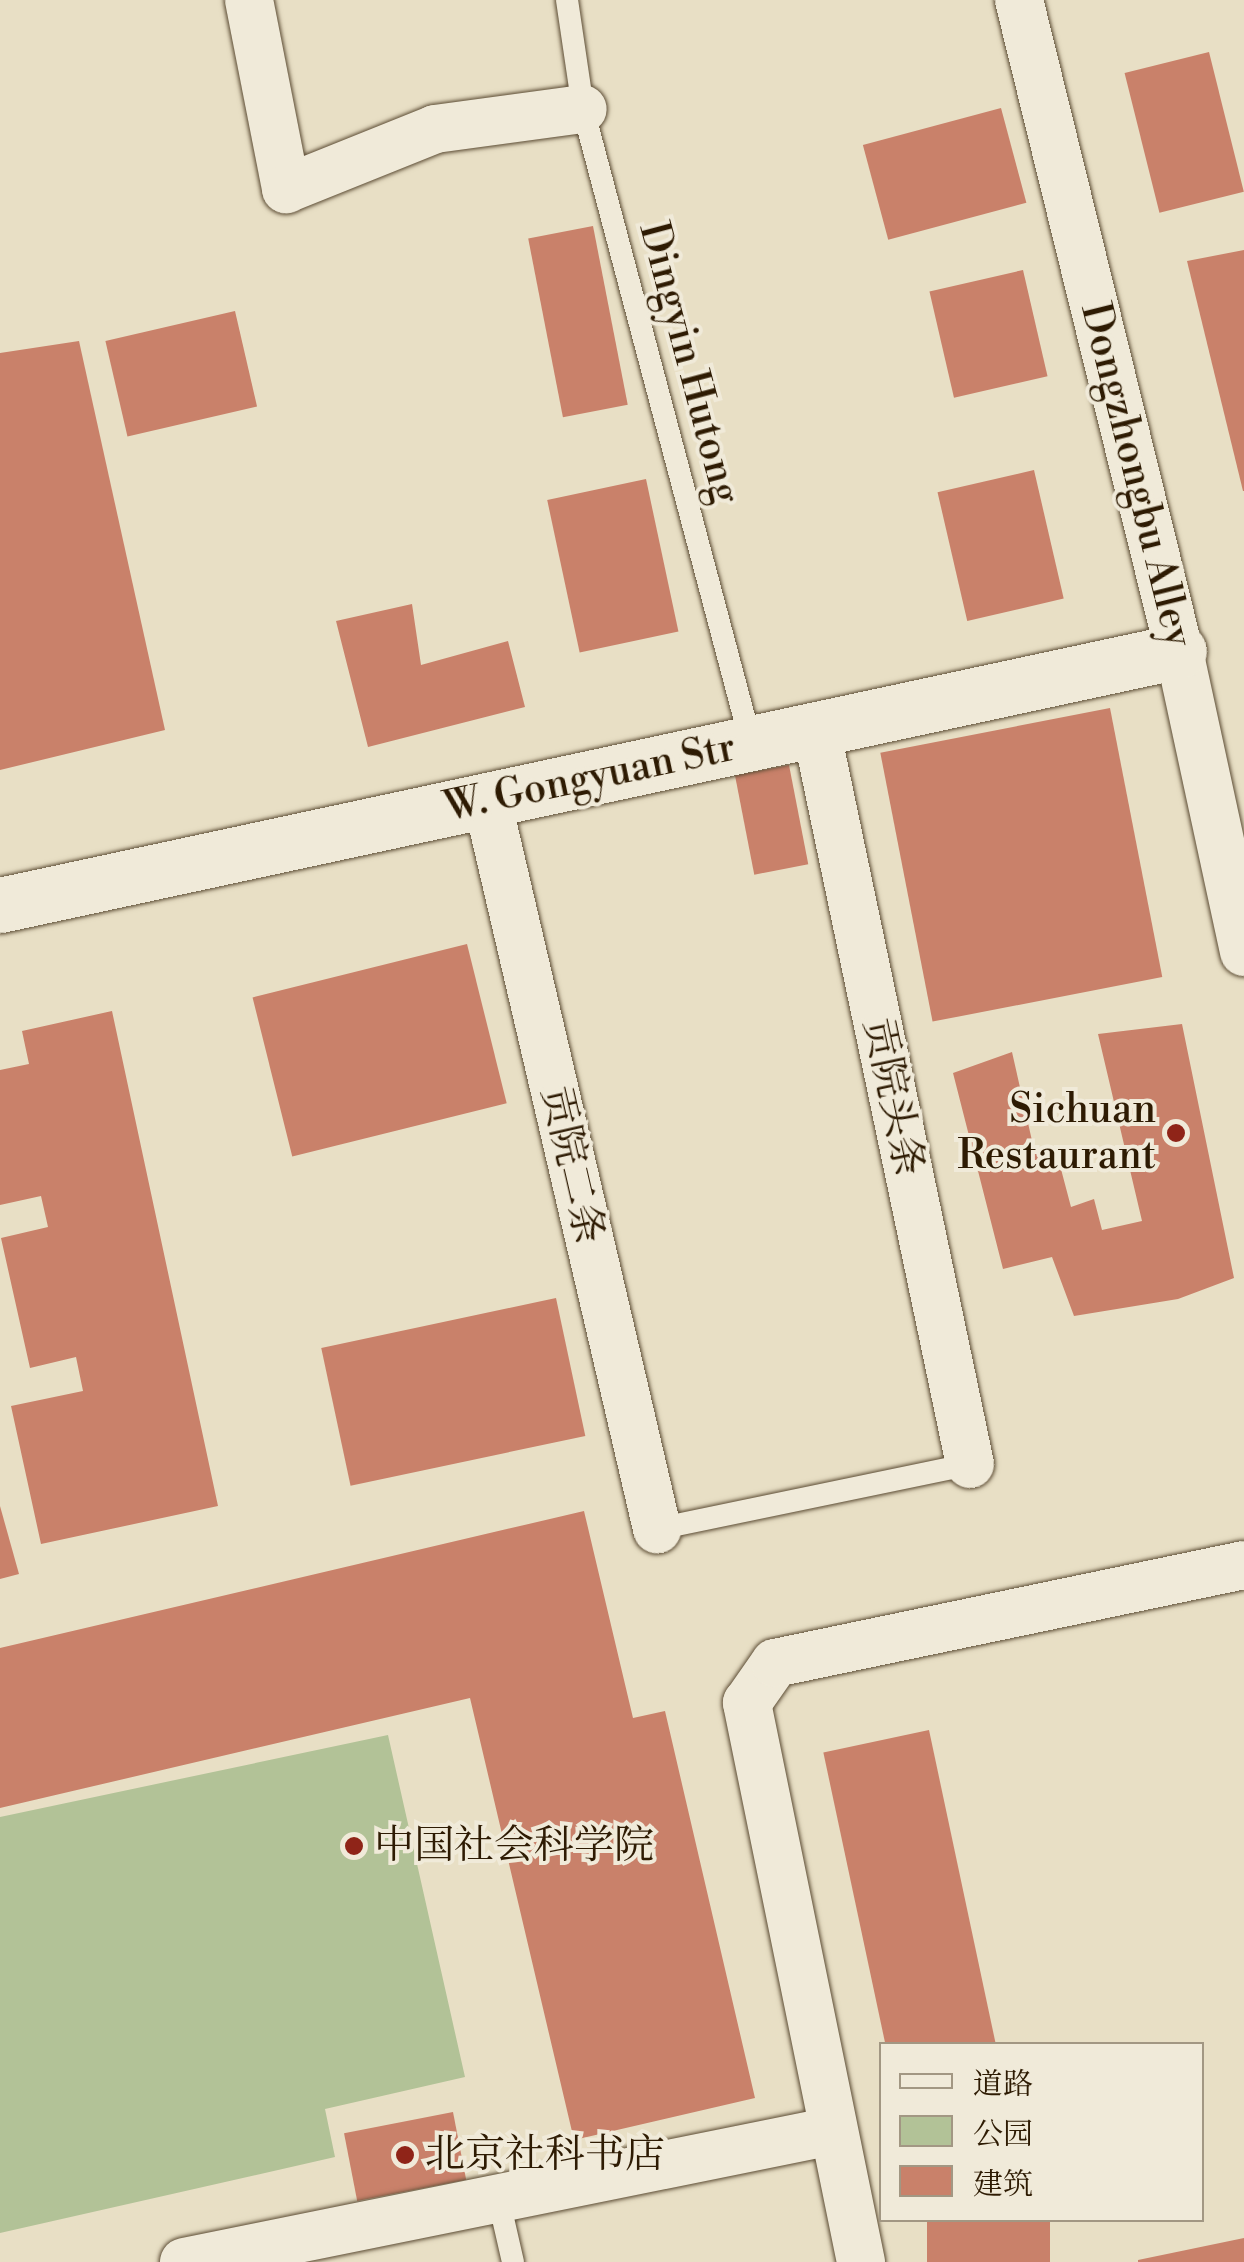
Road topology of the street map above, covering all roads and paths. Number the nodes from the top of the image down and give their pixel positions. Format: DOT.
graph roads {
  1 [pos="249,0"];
  2 [pos="567,0"];
  3 [pos="1020,0"];
  4 [pos="582,109"];
  5 [pos="1179,650"];
  6 [pos="816,730"];
  7 [pos="751,743"];
  8 [pos="487,800"];
  9 [pos="0,905"];
  10 [pos="1244,952"];
  11 [pos="970,1464"];
  12 [pos="656,1529"];
  13 [pos="1244,1565"];
  14 [pos="832,2131"];
  15 [pos="499,2201"];
  16 [pos="184,2262"];
  17 [pos="513,2262"];
  18 [pos="861,2262"];
  1 -- 4 [label="street"];
  2 -- 4 [label="lane, Dingyin Hutong"];
  3 -- 5 [label="street, Dongzhongbu Alley"];
  4 -- 7 [label="lane, Dingyin Hutong"];
  5 -- 6 [label="street, W. Gongyuan Str"];
  5 -- 10 [label="street, Dongzhongbu Alley"];
  6 -- 7 [label="street, W. Gongyuan Str"];
  6 -- 11 [label="street, 贡院头条"];
  7 -- 8 [label="street, W. Gongyuan Str"];
  8 -- 9 [label="street, W. Gongyuan Str"];
  8 -- 12 [label="street, 贡院二条"];
  11 -- 12 [label="lane"];
  13 -- 14 [label="street"];
  14 -- 15 [label="street"];
  14 -- 18 [label="street"];
  15 -- 16 [label="street"];
  15 -- 17 [label="lane"];
}
